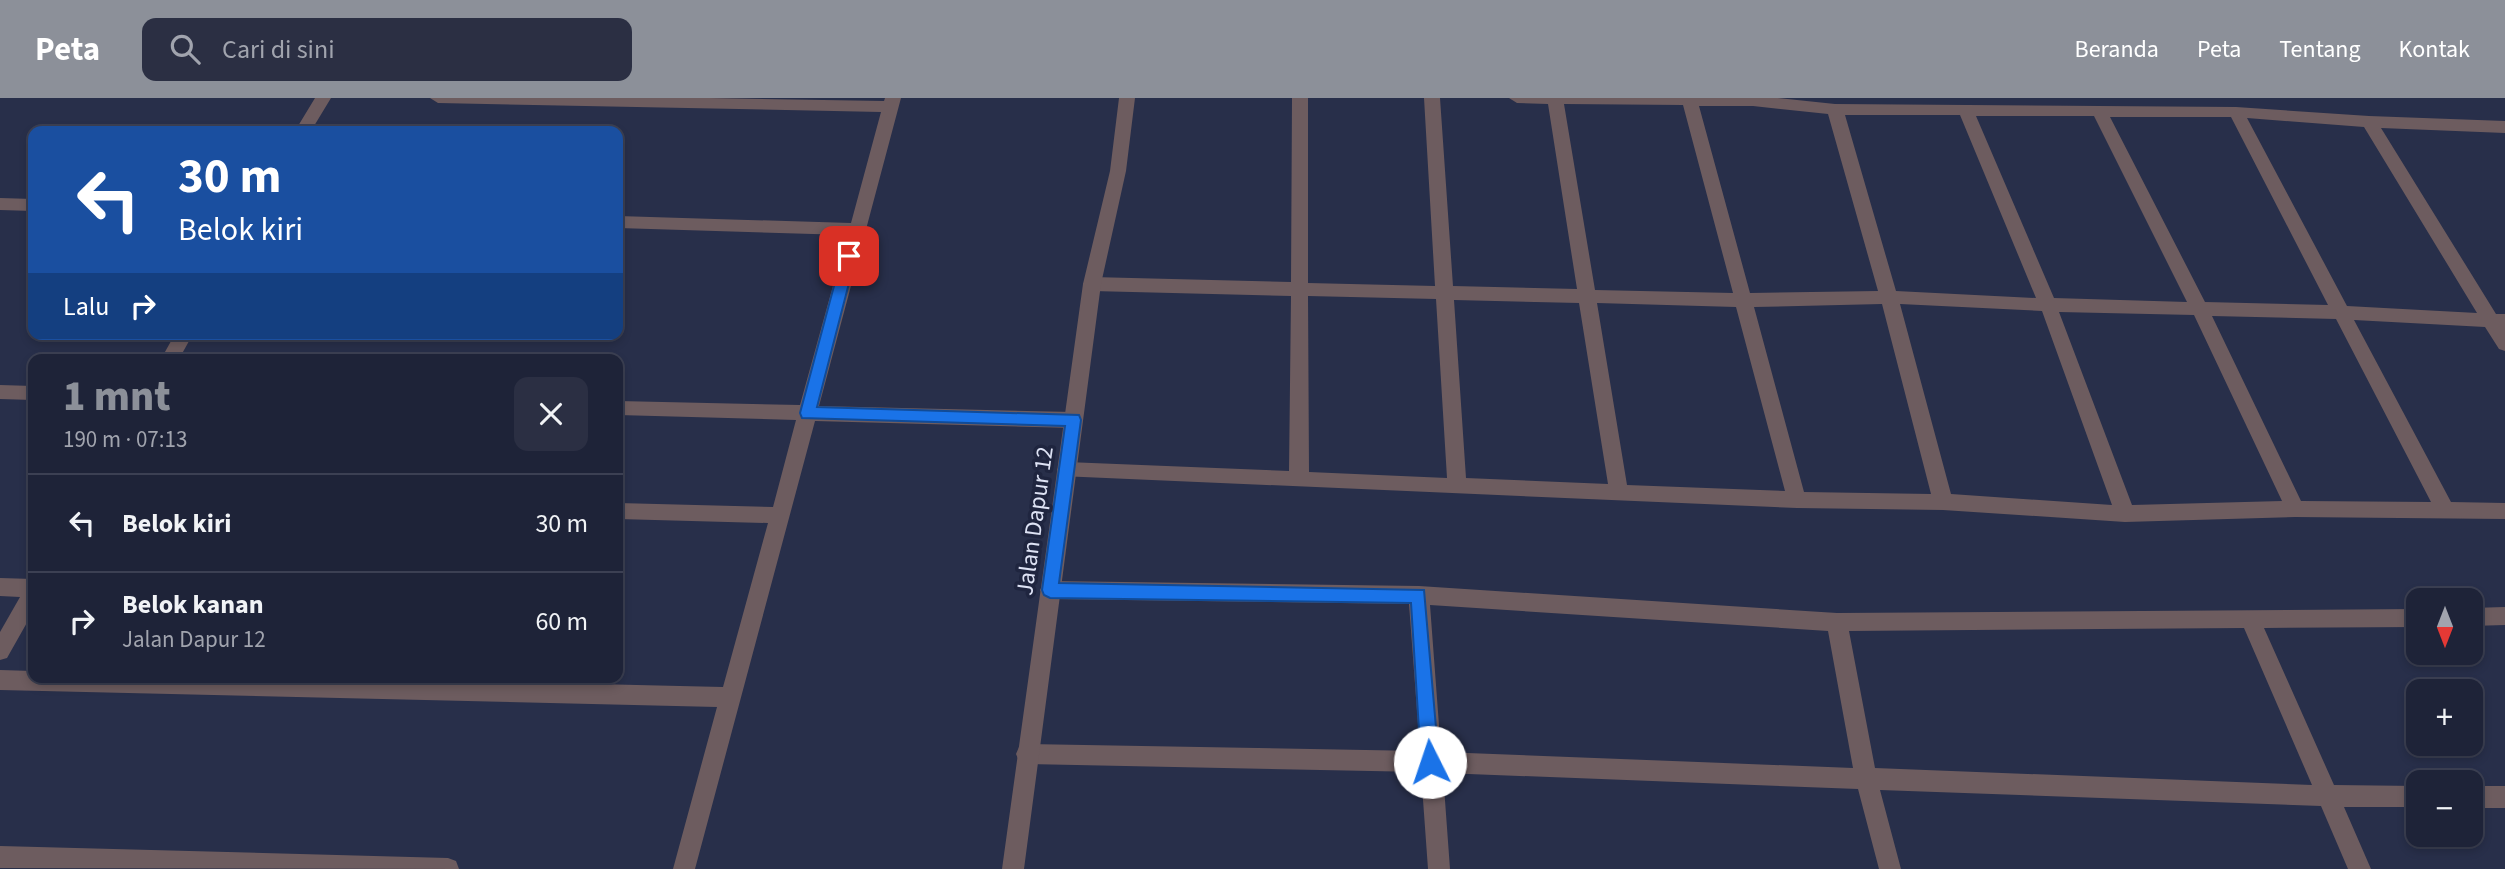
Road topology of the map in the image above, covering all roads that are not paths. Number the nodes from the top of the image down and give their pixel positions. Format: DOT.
graph roads {
  1 [pos="323,98"];
  2 [pos="438,98"];
  3 [pos="1127,98"];
  4 [pos="1300,98"];
  5 [pos="1432,98"];
  6 [pos="1517,98"];
  7 [pos="1555,98"];
  8 [pos="1690,101"];
  9 [pos="892,103"];
  10 [pos="1835,109"];
  11 [pos="1966,110"];
  12 [pos="2100,112"];
  13 [pos="2236,112"];
  14 [pos="2369,122"];
  15 [pos="306,126"];
  16 [pos="2505,127"];
  17 [pos="0,204"];
  18 [pos="28,205"];
  19 [pos="623,222"];
  20 [pos="856,229"];
  21 [pos="1091,284"];
  22 [pos="1301,289"];
  23 [pos="1445,292"];
  24 [pos="1588,296"];
  25 [pos="1889,297"];
  26 [pos="1744,300"];
  27 [pos="2048,305"];
  28 [pos="2199,308"];
  29 [pos="2340,312"];
  30 [pos="2498,321"];
  31 [pos="2505,344"];
  32 [pos="0,393"];
  33 [pos="28,393"];
  34 [pos="623,408"];
  35 [pos="807,413"];
  36 [pos="1073,420"];
  37 [pos="1067,470"];
  38 [pos="1299,480"];
  39 [pos="1457,485"];
  40 [pos="1619,492"];
  41 [pos="1797,500"];
  42 [pos="1944,502"];
  43 [pos="2295,509"];
  44 [pos="2445,510"];
  45 [pos="623,511"];
  46 [pos="2505,511"];
  47 [pos="2124,514"];
  48 [pos="779,515"];
  49 [pos="0,587"];
  50 [pos="28,588"];
  51 [pos="1050,590"];
  52 [pos="1419,596"];
  53 [pos="28,602"];
  54 [pos="2505,616"];
  55 [pos="2483,617"];
  56 [pos="2406,618"];
  57 [pos="2251,621"];
  58 [pos="1837,622"];
  59 [pos="0,651"];
  60 [pos="0,680"];
  61 [pos="28,681"];
  62 [pos="129,683"];
  63 [pos="730,697"];
  64 [pos="1027,754"];
  65 [pos="1430,762"];
  66 [pos="1866,779"];
  67 [pos="2327,796"];
  68 [pos="2406,796"];
  69 [pos="2483,797"];
  70 [pos="2505,797"];
  71 [pos="0,857"];
  72 [pos="447,869"];
  73 [pos="684,869"];
  74 [pos="1013,869"];
  75 [pos="1439,869"];
  76 [pos="1891,869"];
  77 [pos="2360,869"];
  1 -- 15 [label="street"];
  2 -- 9 [label="street"];
  3 -- 21 [label="street, Jalan Dapur 12"];
  4 -- 22 [label="street"];
  5 -- 23 [label="street"];
  6 -- 7 [label="street"];
  7 -- 8 [label="street"];
  7 -- 24 [label="street"];
  8 -- 10 [label="street"];
  8 -- 26 [label="street"];
  9 -- 20 [label="street"];
  10 -- 11 [label="street"];
  10 -- 25 [label="street"];
  11 -- 12 [label="street"];
  11 -- 27 [label="street"];
  12 -- 13 [label="street"];
  12 -- 28 [label="street"];
  13 -- 14 [label="street"];
  13 -- 29 [label="street"];
  14 -- 16 [label="street"];
  14 -- 30 [label="street"];
  17 -- 18 [label="street"];
  19 -- 20 [label="street"];
  20 -- 35 [label="street"];
  21 -- 22 [label="street"];
  21 -- 36 [label="street, Jalan Dapur 12"];
  22 -- 23 [label="street"];
  22 -- 38 [label="street"];
  23 -- 24 [label="street"];
  23 -- 39 [label="street"];
  24 -- 26 [label="street"];
  24 -- 40 [label="street"];
  25 -- 26 [label="street"];
  25 -- 27 [label="street"];
  25 -- 42 [label="street"];
  26 -- 41 [label="street"];
  27 -- 28 [label="street"];
  27 -- 47 [label="street"];
  28 -- 29 [label="street"];
  28 -- 43 [label="street"];
  29 -- 30 [label="street"];
  29 -- 44 [label="street"];
  30 -- 31 [label="street"];
  32 -- 33 [label="street"];
  34 -- 35 [label="street"];
  35 -- 36 [label="street"];
  35 -- 48 [label="street"];
  36 -- 37 [label="street, Jalan Dapur 12"];
  37 -- 38 [label="street"];
  37 -- 51 [label="street, Jalan Dapur 12"];
  38 -- 39 [label="street"];
  39 -- 40 [label="street"];
  40 -- 41 [label="street"];
  41 -- 42 [label="street"];
  42 -- 47 [label="street"];
  43 -- 44 [label="street"];
  43 -- 47 [label="street"];
  44 -- 46 [label="street"];
  45 -- 48 [label="street"];
  48 -- 63 [label="street"];
  49 -- 50 [label="street"];
  51 -- 52 [label="street"];
  51 -- 64 [label="street, Jalan Dapur 12"];
  52 -- 58 [label="street"];
  52 -- 65 [label="street"];
  53 -- 59 [label="street"];
  54 -- 55 [label="street"];
  56 -- 57 [label="street"];
  57 -- 58 [label="street"];
  57 -- 67 [label="street"];
  58 -- 66 [label="street"];
  60 -- 61 [label="street"];
  62 -- 63 [label="street"];
  63 -- 73 [label="street"];
  64 -- 65 [label="street"];
  64 -- 74 [label="street, Jalan Dapur 12"];
  65 -- 66 [label="street"];
  65 -- 75 [label="street"];
  66 -- 67 [label="street"];
  66 -- 76 [label="street"];
  67 -- 68 [label="street"];
  67 -- 77 [label="street"];
  69 -- 70 [label="street"];
  71 -- 72 [label="street"];
}
